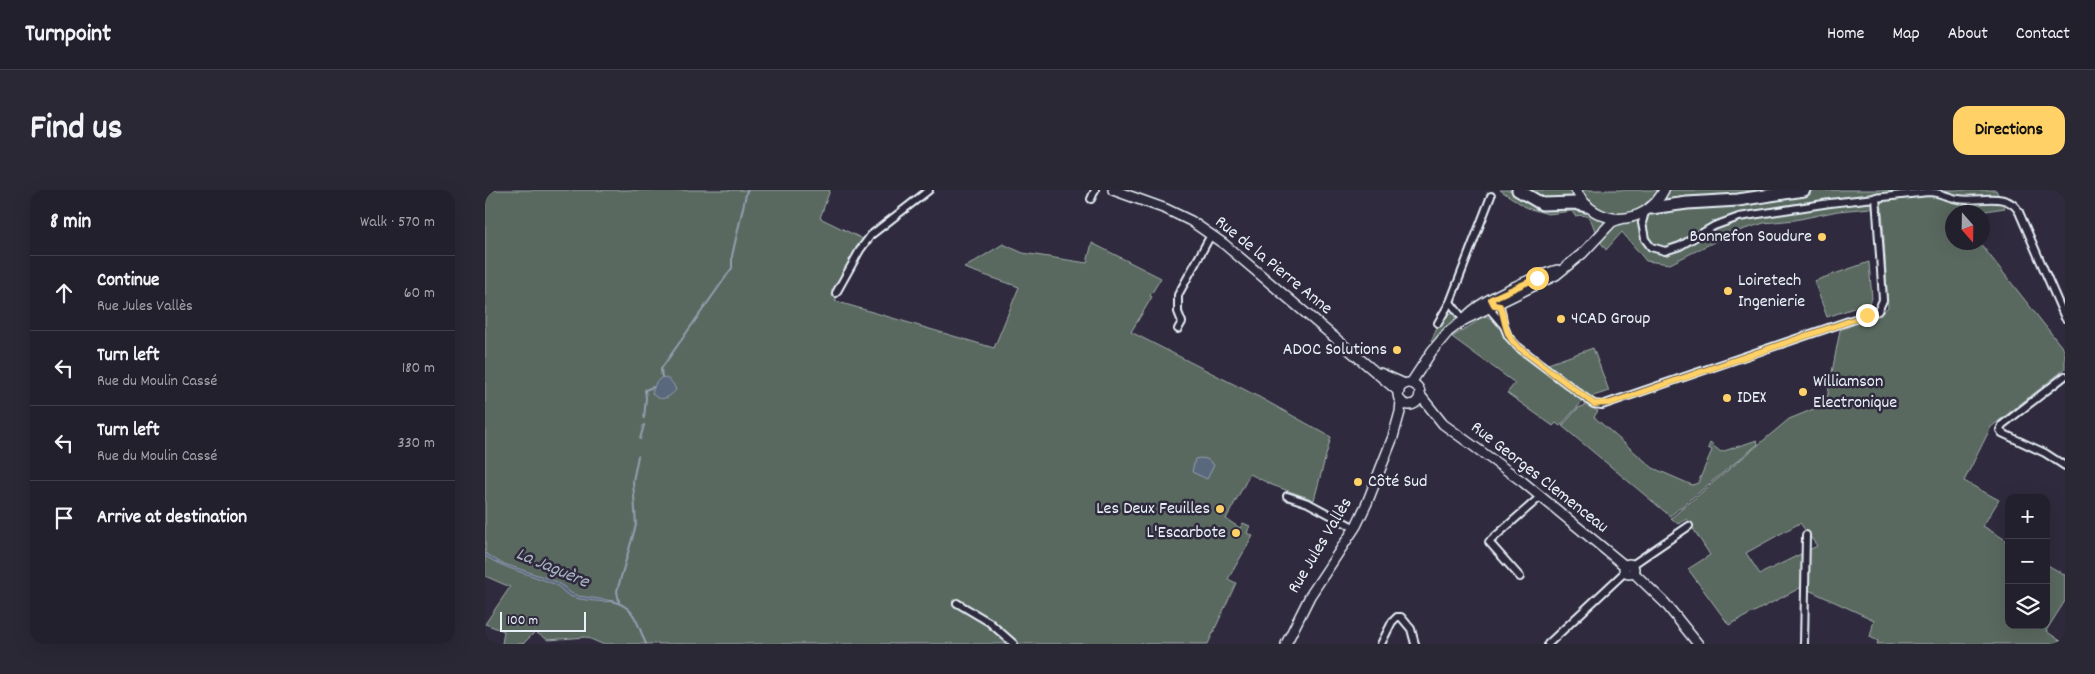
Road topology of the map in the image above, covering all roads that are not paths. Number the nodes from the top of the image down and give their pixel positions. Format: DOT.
graph roads {
  1 [pos="929,190"];
  2 [pos="1095,190"];
  3 [pos="1113,190"];
  4 [pos="1518,190"];
  5 [pos="1576,190"];
  6 [pos="1663,190"];
  7 [pos="1804,190"];
  8 [pos="1491,196"];
  9 [pos="1876,197"];
  10 [pos="1091,199"];
  11 [pos="1586,206"];
  12 [pos="1651,207"];
  13 [pos="1598,214"];
  14 [pos="1623,219"];
  15 [pos="1642,231"];
  16 [pos="1211,234"];
  17 [pos="1598,237"];
  18 [pos="837,293"];
  19 [pos="1450,302"];
  20 [pos="1495,303"];
  21 [pos="2065,318"];
  22 [pos="1464,320"];
  23 [pos="1438,323"];
  24 [pos="1178,329"];
  25 [pos="2065,376"];
  26 [pos="1410,393"];
  27 [pos="2065,466"];
  28 [pos="1287,496"];
  29 [pos="1540,497"];
  30 [pos="1689,526"];
  31 [pos="1355,528"];
  32 [pos="1806,535"];
  33 [pos="1629,569"];
  34 [pos="1520,577"];
  35 [pos="957,603"];
  36 [pos="1014,644"];
  37 [pos="1286,644"];
  38 [pos="1381,644"];
  39 [pos="1415,644"];
  40 [pos="1548,644"];
  41 [pos="1698,644"];
  42 [pos="1804,644"];
  1 -- 18 [label="street"];
  2 -- 10 [label="street"];
  3 -- 16 [label="street, Rue de la Pierre Anne"];
  4 -- 11 [label="highway"];
  5 -- 11 [label="street"];
  6 -- 12 [label="street"];
  7 -- 12 [label="highway"];
  8 -- 19 [label="street"];
  9 -- 15 [label="street"];
  9 -- 20 [label="street"];
  9 -- 21 [label="street"];
  11 -- 13 [label="street"];
  12 -- 14 [label="street"];
  12 -- 15 [label="street"];
  13 -- 14 [label="street"];
  13 -- 17 [label="street"];
  14 -- 15 [label="street"];
  14 -- 17 [label="street, Rue Jules Vallès"];
  16 -- 24 [label="street"];
  16 -- 26 [label="street, Rue de la Pierre Anne"];
  17 -- 20 [label="street, Rue Jules Vallès"];
  19 -- 22 [label="street"];
  19 -- 23 [label="street"];
  20 -- 22 [label="street, Rue Jules Vallès"];
  22 -- 26 [label="street, Rue Jules Vallès"];
  25 -- 27 [label="street"];
  26 -- 29 [label="street, Rue Georges Clemenceau"];
  26 -- 31 [label="street, Rue Jules Vallès"];
  28 -- 31 [label="street"];
  29 -- 33 [label="street, Rue Georges Clemenceau"];
  29 -- 34 [label="street"];
  30 -- 33 [label="street"];
  31 -- 37 [label="street, Rue Jules Vallès"];
  32 -- 42 [label="street"];
  33 -- 40 [label="street"];
  33 -- 41 [label="street, Rue Georges Clemenceau"];
  35 -- 36 [label="street"];
  38 -- 39 [label="street"];
}
